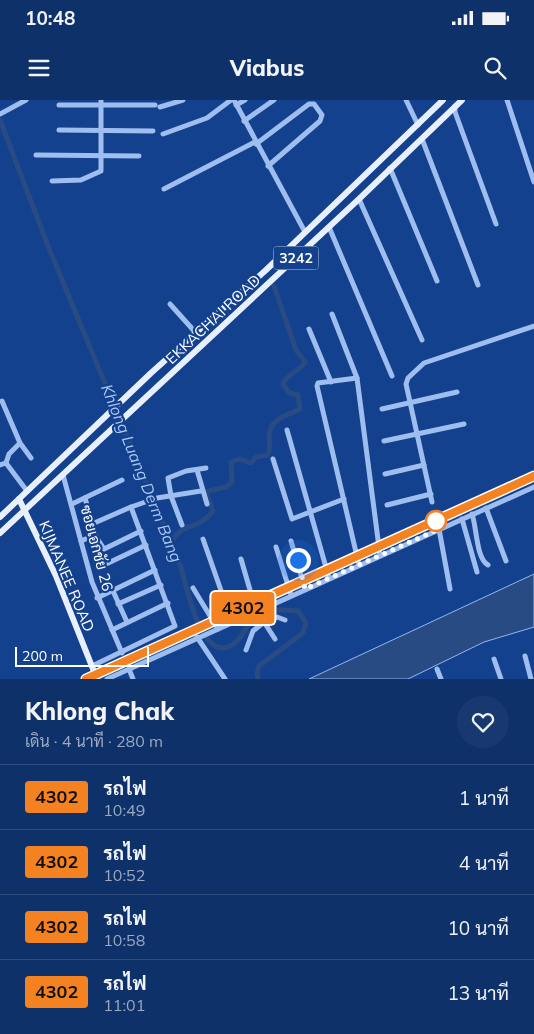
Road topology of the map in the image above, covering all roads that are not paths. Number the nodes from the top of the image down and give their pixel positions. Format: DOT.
graph roads {
  1 [pos="26,100"];
  2 [pos="183,100"];
  3 [pos="245,100"];
  4 [pos="274,100"];
  5 [pos="406,100"];
  6 [pos="443,100"];
  7 [pos="462,100"];
  8 [pos="507,100"];
  9 [pos="101,102"];
  10 [pos="234,102"];
  11 [pos="59,105"];
  12 [pos="455,106"];
  13 [pos="1,114"];
  14 [pos="244,122"];
  15 [pos="418,125"];
  16 [pos="59,130"];
  17 [pos="153,131"];
  18 [pos="102,132"];
  19 [pos="163,134"];
  20 [pos="422,139"];
  21 [pos="256,143"];
  22 [pos="36,155"];
  23 [pos="102,155"];
  24 [pos="139,156"];
  25 [pos="268,166"];
  26 [pos="390,168"];
  27 [pos="52,181"];
  28 [pos="534,182"];
  29 [pos="164,189"];
  30 [pos="359,200"];
  31 [pos="496,224"];
  32 [pos="329,227"];
  33 [pos="306,232"];
  34 [pos="437,281"];
  35 [pos="478,285"];
  36 [pos="170,304"];
  37 [pos="332,314"];
  38 [pos="534,326"];
  39 [pos="308,328"];
  40 [pos="196,334"];
  41 [pos="422,340"];
  42 [pos="392,376"];
  43 [pos="356,378"];
  44 [pos="331,382"];
  45 [pos="456,392"];
  46 [pos="2,401"];
  47 [pos="410,403"];
  48 [pos="382,409"];
  49 [pos="464,424"];
  50 [pos="287,430"];
  51 [pos="417,434"];
  52 [pos="384,441"];
  53 [pos="20,443"];
  54 [pos="31,458"];
  55 [pos="274,459"];
  56 [pos="3,464"];
  57 [pos="424,465"];
  58 [pos="206,468"];
  59 [pos="197,470"];
  60 [pos="385,474"];
  61 [pos="64,475"];
  62 [pos="122,480"];
  63 [pos="534,487"];
  64 [pos="202,490"];
  65 [pos="27,491"];
  66 [pos="431,494"];
  67 [pos="171,496"];
  68 [pos="85,498"];
  69 [pos="19,499"];
  70 [pos="344,499"];
  71 [pos="432,502"];
  72 [pos="72,504"];
  73 [pos="207,504"];
  74 [pos="387,505"];
  75 [pos="131,507"];
  76 [pos="486,508"];
  77 [pos="25,511"];
  78 [pos="310,512"];
  79 [pos="472,514"];
  80 [pos="0,517"];
  81 [pos="462,519"];
  82 [pos="92,524"];
  83 [pos="182,525"];
  84 [pos="439,529"];
  85 [pos="141,531"];
  86 [pos="0,533"];
  87 [pos="95,535"];
  88 [pos="203,539"];
  89 [pos="81,541"];
  90 [pos="291,541"];
  91 [pos="146,545"];
  92 [pos="276,547"];
  93 [pos="380,555"];
  94 [pos="241,558"];
  95 [pos="506,561"];
  96 [pos="359,564"];
  97 [pos="104,565"];
  98 [pos="488,565"];
  99 [pos="156,570"];
  100 [pos="477,572"];
  101 [pos="329,578"];
  102 [pos="161,585"];
  103 [pos="193,588"];
  104 [pos="305,589"];
  105 [pos="450,589"];
  106 [pos="113,590"];
  107 [pos="291,595"];
  108 [pos="97,598"];
  109 [pos="168,603"];
  110 [pos="118,604"];
  111 [pos="258,610"];
  112 [pos="285,620"];
  113 [pos="127,622"];
  114 [pos="232,622"];
  115 [pos="264,622"];
  116 [pos="218,629"];
  117 [pos="112,630"];
  118 [pos="197,637"];
  119 [pos="275,639"];
  120 [pos="246,650"];
  121 [pos="122,653"];
  122 [pos="525,656"];
  123 [pos="494,659"];
  124 [pos="92,666"];
  125 [pos="128,669"];
  126 [pos="437,669"];
  127 [pos="97,679"];
  128 [pos="107,679"];
  129 [pos="133,679"];
  130 [pos="224,679"];
  131 [pos="441,679"];
  132 [pos="500,679"];
  133 [pos="531,679"];
  1 -- 13 [label="street"];
  2 -- 9 [label="street"];
  3 -- 10 [label="street"];
  4 -- 14 [label="street"];
  5 -- 15 [label="street"];
  6 -- 15 [label="main road, EKKACHAI ROAD / 3242"];
  7 -- 12 [label="main road, EKKACHAI ROAD / 3242"];
  8 -- 28 [label="street"];
  9 -- 11 [label="street"];
  9 -- 18 [label="street"];
  10 -- 14 [label="street"];
  10 -- 19 [label="street"];
  12 -- 20 [label="main road, EKKACHAI ROAD / 3242"];
  12 -- 31 [label="street"];
  14 -- 21 [label="street"];
  15 -- 33 [label="main road, EKKACHAI ROAD / 3242"];
  16 -- 18 [label="street"];
  17 -- 18 [label="street"];
  18 -- 23 [label="street"];
  20 -- 26 [label="main road, EKKACHAI ROAD / 3242"];
  20 -- 35 [label="street"];
  21 -- 25 [label="street"];
  21 -- 25 [label="street"];
  21 -- 29 [label="street"];
  22 -- 23 [label="street"];
  23 -- 24 [label="street"];
  23 -- 27 [label="street"];
  25 -- 33 [label="street"];
  26 -- 30 [label="main road, EKKACHAI ROAD / 3242"];
  26 -- 34 [label="street"];
  30 -- 32 [label="main road, EKKACHAI ROAD / 3242"];
  30 -- 41 [label="street"];
  32 -- 42 [label="street"];
  32 -- 61 [label="main road, EKKACHAI ROAD / 3242"];
  33 -- 40 [label="main road, EKKACHAI ROAD / 3242"];
  36 -- 40 [label="street"];
  37 -- 43 [label="street"];
  38 -- 47 [label="street"];
  39 -- 44 [label="street"];
  40 -- 65 [label="main road, EKKACHAI ROAD / 3242"];
  43 -- 44 [label="street"];
  43 -- 93 [label="street"];
  44 -- 70 [label="street"];
  45 -- 47 [label="street"];
  46 -- 53 [label="street"];
  47 -- 48 [label="street"];
  47 -- 51 [label="street"];
  49 -- 51 [label="street"];
  50 -- 78 [label="street"];
  51 -- 52 [label="street"];
  51 -- 57 [label="street"];
  53 -- 54 [label="street"];
  53 -- 56 [label="street"];
  55 -- 78 [label="street"];
  56 -- 65 [label="street"];
  57 -- 60 [label="street"];
  57 -- 66 [label="street"];
  58 -- 59 [label="street"];
  59 -- 64 [label="street"];
  59 -- 67 [label="street"];
  61 -- 72 [label="street, ซอยเอกชัย 26"];
  61 -- 77 [label="main road, EKKACHAI ROAD"];
  62 -- 68 [label="street"];
  63 -- 76 [label="street"];
  64 -- 67 [label="street"];
  64 -- 73 [label="street"];
  65 -- 69 [label="main road, EKKACHAI ROAD"];
  66 -- 71 [label="street"];
  66 -- 74 [label="street"];
  67 -- 75 [label="street"];
  67 -- 83 [label="street"];
  68 -- 72 [label="street"];
  68 -- 82 [label="street"];
  69 -- 77 [label="main road, KIJMANEE ROAD"];
  69 -- 80 [label="main road, EKKACHAI ROAD"];
  70 -- 78 [label="street"];
  70 -- 96 [label="street"];
  72 -- 89 [label="street, ซอยเอกชัย 26"];
  75 -- 82 [label="street"];
  75 -- 85 [label="street"];
  76 -- 79 [label="street"];
  76 -- 95 [label="street"];
  77 -- 86 [label="main road, EKKACHAI ROAD"];
  77 -- 124 [label="main road, KIJMANEE ROAD"];
  78 -- 101 [label="street"];
  79 -- 81 [label="street"];
  79 -- 98 [label="street"];
  81 -- 84 [label="street"];
  81 -- 100 [label="street"];
  82 -- 87 [label="street"];
  84 -- 93 [label="street"];
  84 -- 105 [label="street"];
  85 -- 87 [label="street"];
  85 -- 91 [label="street"];
  87 -- 89 [label="street"];
  88 -- 114 [label="street"];
  89 -- 108 [label="street, ซอยเอกชัย 26"];
  90 -- 104 [label="street"];
  91 -- 97 [label="street"];
  91 -- 99 [label="street"];
  92 -- 107 [label="street"];
  93 -- 96 [label="street"];
  94 -- 111 [label="street"];
  96 -- 101 [label="street"];
  99 -- 102 [label="street"];
  99 -- 106 [label="street"];
  101 -- 104 [label="street"];
  102 -- 109 [label="street"];
  102 -- 110 [label="street"];
  103 -- 116 [label="street"];
  104 -- 107 [label="street"];
  106 -- 108 [label="street"];
  106 -- 110 [label="street"];
  107 -- 111 [label="street"];
  108 -- 117 [label="street, ซอยเอกชัย 26"];
  109 -- 113 [label="street"];
  109 -- 121 [label="street"];
  110 -- 113 [label="street"];
  111 -- 114 [label="street"];
  111 -- 115 [label="street"];
  112 -- 115 [label="street"];
  113 -- 117 [label="street"];
  114 -- 116 [label="street"];
  115 -- 119 [label="street"];
  115 -- 120 [label="street"];
  116 -- 118 [label="street"];
  117 -- 121 [label="street, ซอยเอกชัย 26"];
  118 -- 125 [label="street"];
  118 -- 130 [label="street"];
  121 -- 124 [label="street"];
  122 -- 133 [label="street"];
  123 -- 132 [label="street"];
  124 -- 127 [label="main road, KIJMANEE ROAD"];
  125 -- 128 [label="street"];
  125 -- 129 [label="street"];
  126 -- 131 [label="street"];
}
